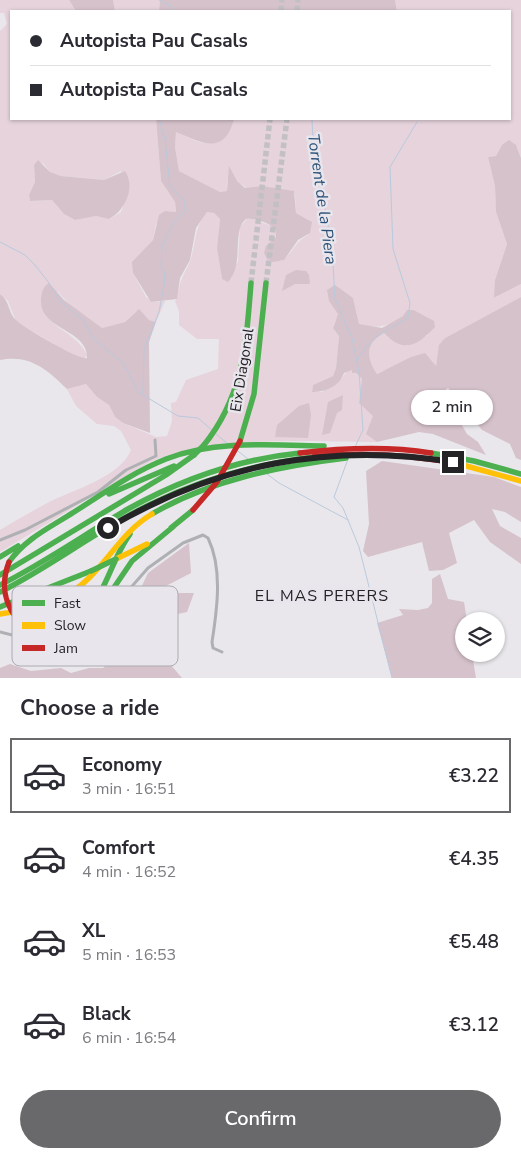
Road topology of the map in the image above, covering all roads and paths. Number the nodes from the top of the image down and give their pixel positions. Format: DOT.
graph roads {
  1 [pos="252,283"];
  2 [pos="266,283"];
  3 [pos="155,440"];
  4 [pos="351,453"];
  5 [pos="192,457"];
  6 [pos="254,464"];
  7 [pos="521,474"];
  8 [pos="521,481"];
  9 [pos="191,496"];
  10 [pos="174,526"];
  11 [pos="50,528"];
  12 [pos="0,540"];
  13 [pos="0,557"];
  14 [pos="10,562"];
  15 [pos="0,574"];
  16 [pos="0,585"];
  17 [pos="52,586"];
  18 [pos="80,586"];
  19 [pos="101,586"];
  20 [pos="115,586"];
  21 [pos="132,586"];
  22 [pos="0,592"];
  23 [pos="12,602"];
  24 [pos="0,607"];
  25 [pos="12,609"];
  26 [pos="222,652"];
  1 -- 5 [label="highway, Eix Diagonal, bridge"];
  2 -- 10 [label="highway, Eix Diagonal, bridge"];
  3 -- 12 [label="street"];
  4 -- 6 [label="highway"];
  4 -- 7 [label="highway"];
  4 -- 8 [label="highway"];
  4 -- 9 [label="highway"];
  4 -- 11 [label="highway"];
  5 -- 14 [label="highway"];
  5 -- 15 [label="highway"];
  6 -- 16 [label="highway"];
  6 -- 22 [label="highway"];
  9 -- 18 [label="highway"];
  9 -- 19 [label="highway"];
  10 -- 17 [label="highway, bridge"];
  10 -- 20 [label="highway"];
  11 -- 13 [label="highway"];
  11 -- 14 [label="highway"];
  14 -- 25 [label="highway, bridge"];
  21 -- 26 [label="street"];
  23 -- 24 [label="highway, bridge"];
}
